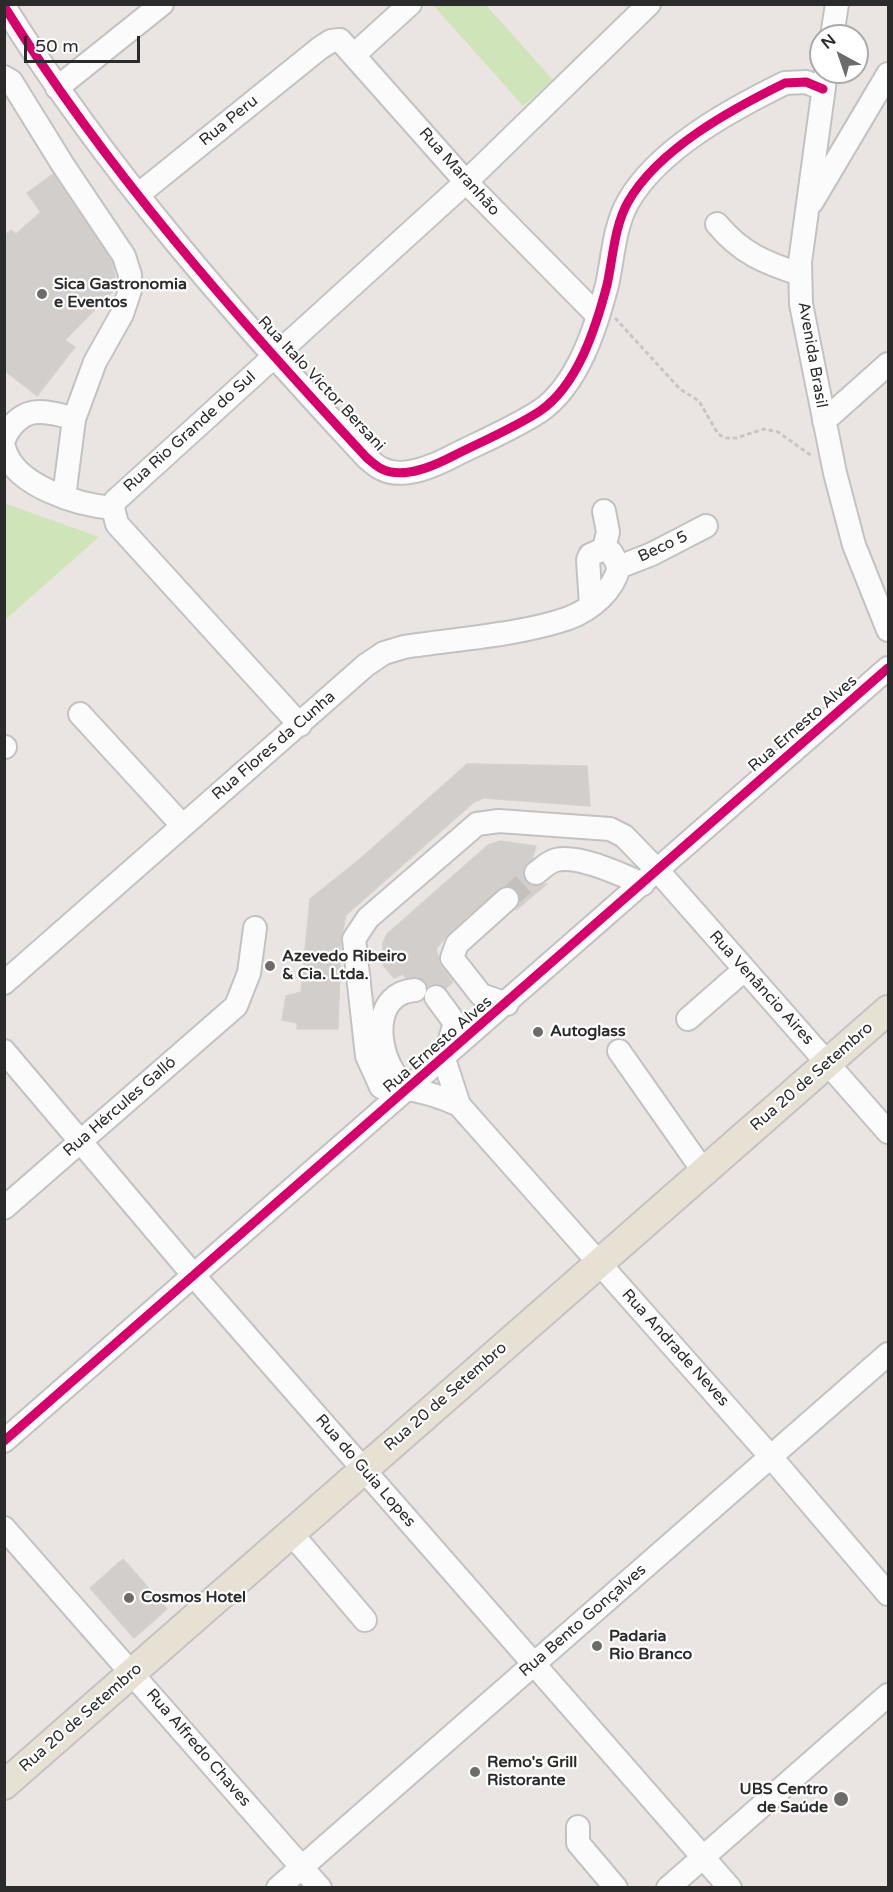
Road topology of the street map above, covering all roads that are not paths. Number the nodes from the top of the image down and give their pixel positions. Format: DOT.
graph roads {
  1 [pos="162,4"];
  2 [pos="410,4"];
  3 [pos="649,4"];
  4 [pos="837,4"];
  5 [pos="4,6"];
  6 [pos="834,24"];
  7 [pos="320,48"];
  8 [pos="32,50"];
  9 [pos="355,54"];
  10 [pos="888,74"];
  11 [pos="809,82"];
  12 [pos="7,83"];
  13 [pos="824,84"];
  14 [pos="57,88"];
  15 [pos="4,106"];
  16 [pos="466,182"];
  17 [pos="139,194"];
  18 [pos="806,213"];
  19 [pos="717,224"];
  20 [pos="801,274"];
  21 [pos="600,310"];
  22 [pos="274,358"];
  23 [pos="888,364"];
  24 [pos="74,419"];
  25 [pos="824,421"];
  26 [pos="4,439"];
  27 [pos="4,447"];
  28 [pos="64,497"];
  29 [pos="113,508"];
  30 [pos="604,511"];
  31 [pos="706,526"];
  32 [pos="604,549"];
  33 [pos="619,567"];
  34 [pos="591,605"];
  35 [pos="888,630"];
  36 [pos="888,668"];
  37 [pos="80,714"];
  38 [pos="300,725"];
  39 [pos="182,825"];
  40 [pos="536,873"];
  41 [pos="651,878"];
  42 [pos="507,899"];
  43 [pos="255,928"];
  44 [pos="744,970"];
  45 [pos="4,983"];
  46 [pos="507,1004"];
  47 [pos="888,1010"];
  48 [pos="688,1019"];
  49 [pos="619,1050"];
  50 [pos="4,1051"];
  51 [pos="444,1059"];
  52 [pos="828,1063"];
  53 [pos="409,1090"];
  54 [pos="459,1105"];
  55 [pos="888,1132"];
  56 [pos="82,1141"];
  57 [pos="704,1172"];
  58 [pos="4,1208"];
  59 [pos="599,1264"];
  60 [pos="195,1277"];
  61 [pos="888,1354"];
  62 [pos="4,1441"];
  63 [pos="771,1457"];
  64 [pos="363,1470"];
  65 [pos="4,1528"];
  66 [pos="291,1533"];
  67 [pos="888,1594"];
  68 [pos="365,1620"];
  69 [pos="534,1664"];
  70 [pos="131,1673"];
  71 [pos="888,1695"];
  72 [pos="4,1785"];
  73 [pos="578,1827"];
  74 [pos="704,1856"];
  75 [pos="302,1867"];
  76 [pos="278,1887"];
  77 [pos="320,1887"];
  78 [pos="616,1887"];
  79 [pos="668,1887"];
  80 [pos="730,1887"];
  1 -- 14 [label="street"];
  2 -- 9 [label="street"];
  3 -- 16 [label="street, Rua Rio Grande do Sul"];
  4 -- 6 [label="street"];
  5 -- 8 [label="street, Rua Italo Victor Bersani"];
  7 -- 9 [label="street, Rua Maranhão"];
  7 -- 17 [label="street, Rua Peru"];
  8 -- 12 [label="street"];
  8 -- 14 [label="street, Rua Italo Victor Bersani"];
  9 -- 16 [label="street, Rua Maranhão"];
  10 -- 18 [label="street"];
  11 -- 21 [label="street, Rua Italo Victor Bersani"];
  12 -- 15 [label="street"];
  12 -- 24 [label="street"];
  13 -- 18 [label="street, Avenida Brasil"];
  14 -- 17 [label="street, Rua Italo Victor Bersani"];
  16 -- 21 [label="street, Rua Maranhão"];
  16 -- 22 [label="street, Rua Rio Grande do Sul"];
  17 -- 22 [label="street, Rua Italo Victor Bersani"];
  18 -- 20 [label="street, Avenida Brasil"];
  19 -- 20 [label="street"];
  20 -- 25 [label="street, Avenida Brasil"];
  21 -- 22 [label="street, Rua Italo Victor Bersani"];
  22 -- 29 [label="street, Rua Rio Grande do Sul"];
  23 -- 25 [label="street"];
  24 -- 26 [label="street"];
  24 -- 28 [label="street"];
  25 -- 35 [label="street, Avenida Brasil"];
  27 -- 28 [label="street"];
  28 -- 29 [label="street"];
  29 -- 38 [label="street, Rua Rio Grande do Sul"];
  30 -- 32 [label="street"];
  31 -- 33 [label="street, Beco 5"];
  32 -- 33 [label="street"];
  32 -- 34 [label="street"];
  33 -- 34 [label="street, Rua Flores da Cunha"];
  34 -- 38 [label="street, Rua Flores da Cunha"];
  36 -- 41 [label="street, Rua Ernesto Alves"];
  37 -- 39 [label="street"];
  38 -- 39 [label="street, Rua Flores da Cunha"];
  39 -- 45 [label="street, Rua Flores da Cunha"];
  40 -- 41 [label="street"];
  41 -- 44 [label="street, Rua Venâncio Aires"];
  41 -- 46 [label="street, Rua Ernesto Alves"];
  41 -- 53 [label="street, Rua Venâncio Aires"];
  42 -- 46 [label="street"];
  43 -- 56 [label="street, Rua Hércules Galló"];
  44 -- 48 [label="street"];
  44 -- 52 [label="street, Rua Venâncio Aires"];
  46 -- 51 [label="street, Rua Ernesto Alves"];
  47 -- 52 [label="main road, Rua 20 de Setembro"];
  49 -- 57 [label="street"];
  50 -- 56 [label="street, Rua do Guia Lopes"];
  51 -- 53 [label="street, Rua Ernesto Alves"];
  51 -- 53 [label="street"];
  51 -- 54 [label="street, Rua Andrade Neves"];
  52 -- 55 [label="street, Rua Venâncio Aires"];
  52 -- 57 [label="main road, Rua 20 de Setembro"];
  53 -- 54 [label="street, Rua Andrade Neves"];
  53 -- 60 [label="street, Rua Ernesto Alves"];
  54 -- 59 [label="street, Rua Andrade Neves"];
  56 -- 58 [label="street, Rua Hércules Galló"];
  56 -- 60 [label="street, Rua do Guia Lopes"];
  57 -- 59 [label="main road, Rua 20 de Setembro"];
  59 -- 63 [label="street, Rua Andrade Neves"];
  59 -- 64 [label="main road, Rua 20 de Setembro"];
  60 -- 62 [label="street, Rua Ernesto Alves"];
  60 -- 64 [label="street, Rua do Guia Lopes"];
  61 -- 63 [label="street, Rua Bento Gonçalves"];
  63 -- 67 [label="street, Rua Andrade Neves"];
  63 -- 69 [label="street, Rua Bento Gonçalves"];
  64 -- 66 [label="main road, Rua 20 de Setembro"];
  64 -- 69 [label="street, Rua do Guia Lopes"];
  65 -- 70 [label="street, Rua Alfredo Chaves"];
  66 -- 68 [label="street"];
  66 -- 70 [label="main road, Rua 20 de Setembro"];
  69 -- 74 [label="street, Rua do Guia Lopes"];
  69 -- 75 [label="street, Rua Bento Gonçalves"];
  70 -- 72 [label="main road, Rua 20 de Setembro"];
  70 -- 75 [label="street, Rua Alfredo Chaves"];
  71 -- 74 [label="street"];
  73 -- 78 [label="street"];
  74 -- 79 [label="street"];
  74 -- 80 [label="street, Rua do Guia Lopes"];
  75 -- 76 [label="street, Rua Bento Gonçalves"];
  75 -- 77 [label="street, Rua Alfredo Chaves"];
}
